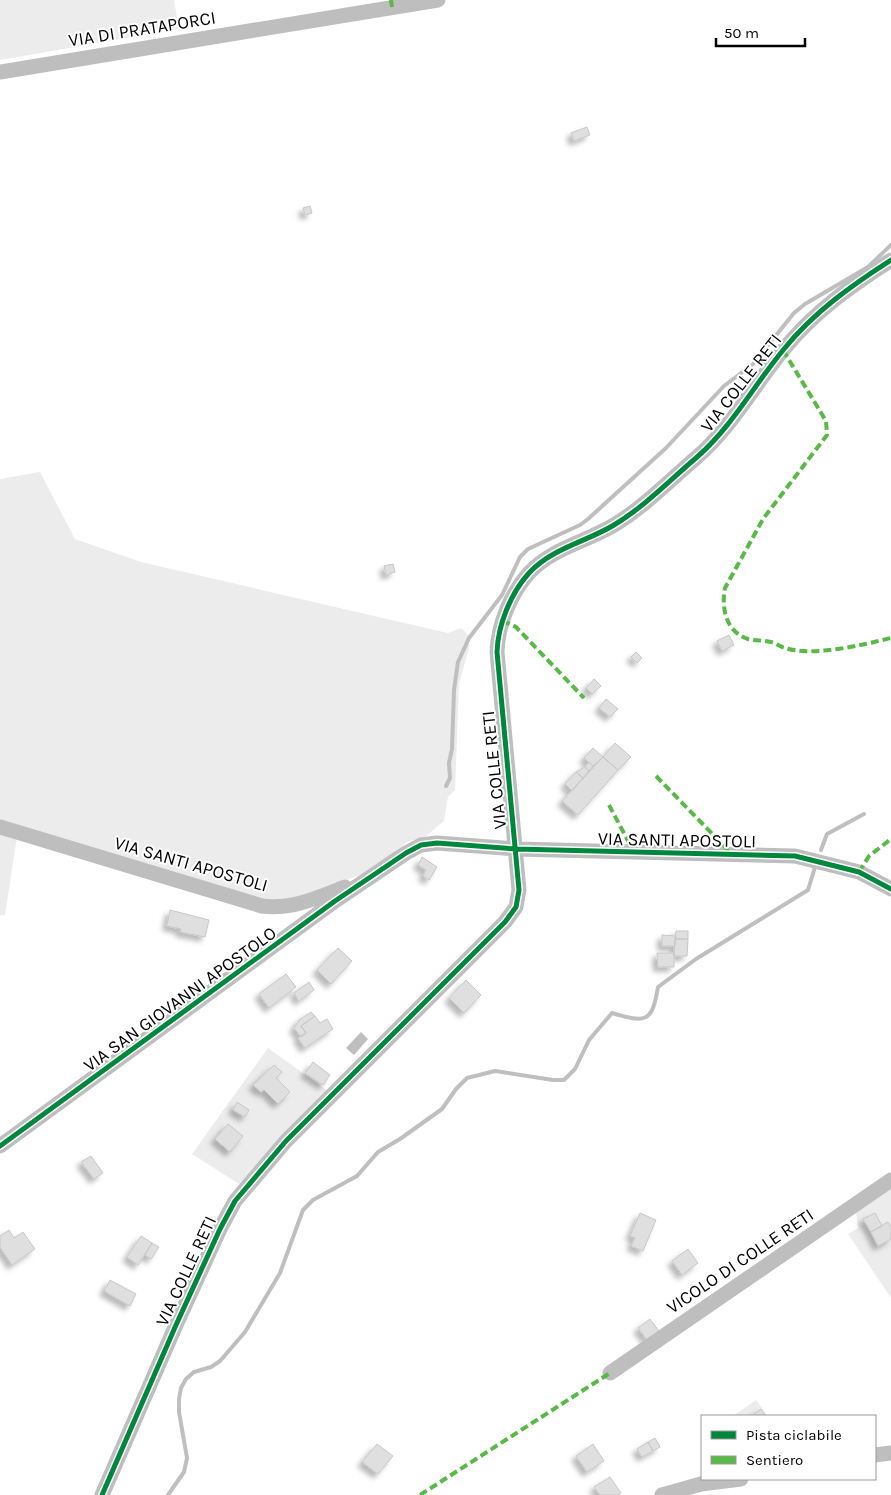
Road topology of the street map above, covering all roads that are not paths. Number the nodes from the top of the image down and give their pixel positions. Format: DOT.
graph roads {
  1 [pos="438,0"];
  2 [pos="0,72"];
  3 [pos="891,260"];
  4 [pos="0,827"];
  5 [pos="516,850"];
  6 [pos="370,877"];
  7 [pos="891,888"];
  8 [pos="0,1146"];
  9 [pos="891,1180"];
  10 [pos="610,1373"];
  11 [pos="891,1453"];
  12 [pos="876,1455"];
  13 [pos="733,1480"];
  14 [pos="102,1495"];
  15 [pos="662,1495"];
  1 -- 2 [label="street, VIA DI PRATAPORCI"];
  3 -- 5 [label="street, VIA COLLE RETI"];
  4 -- 6 [label="street, VIA SANTI APOSTOLI"];
  5 -- 6 [label="street, VIA SAN GIOVANNI APOSTOLO"];
  5 -- 7 [label="street, VIA SANTI APOSTOLI"];
  5 -- 14 [label="street, VIA COLLE RETI"];
  6 -- 8 [label="street, VIA SAN GIOVANNI APOSTOLO"];
  9 -- 10 [label="street, VICOLO DI COLLE RETI"];
  11 -- 12 [label="street"];
  13 -- 15 [label="street"];
}
